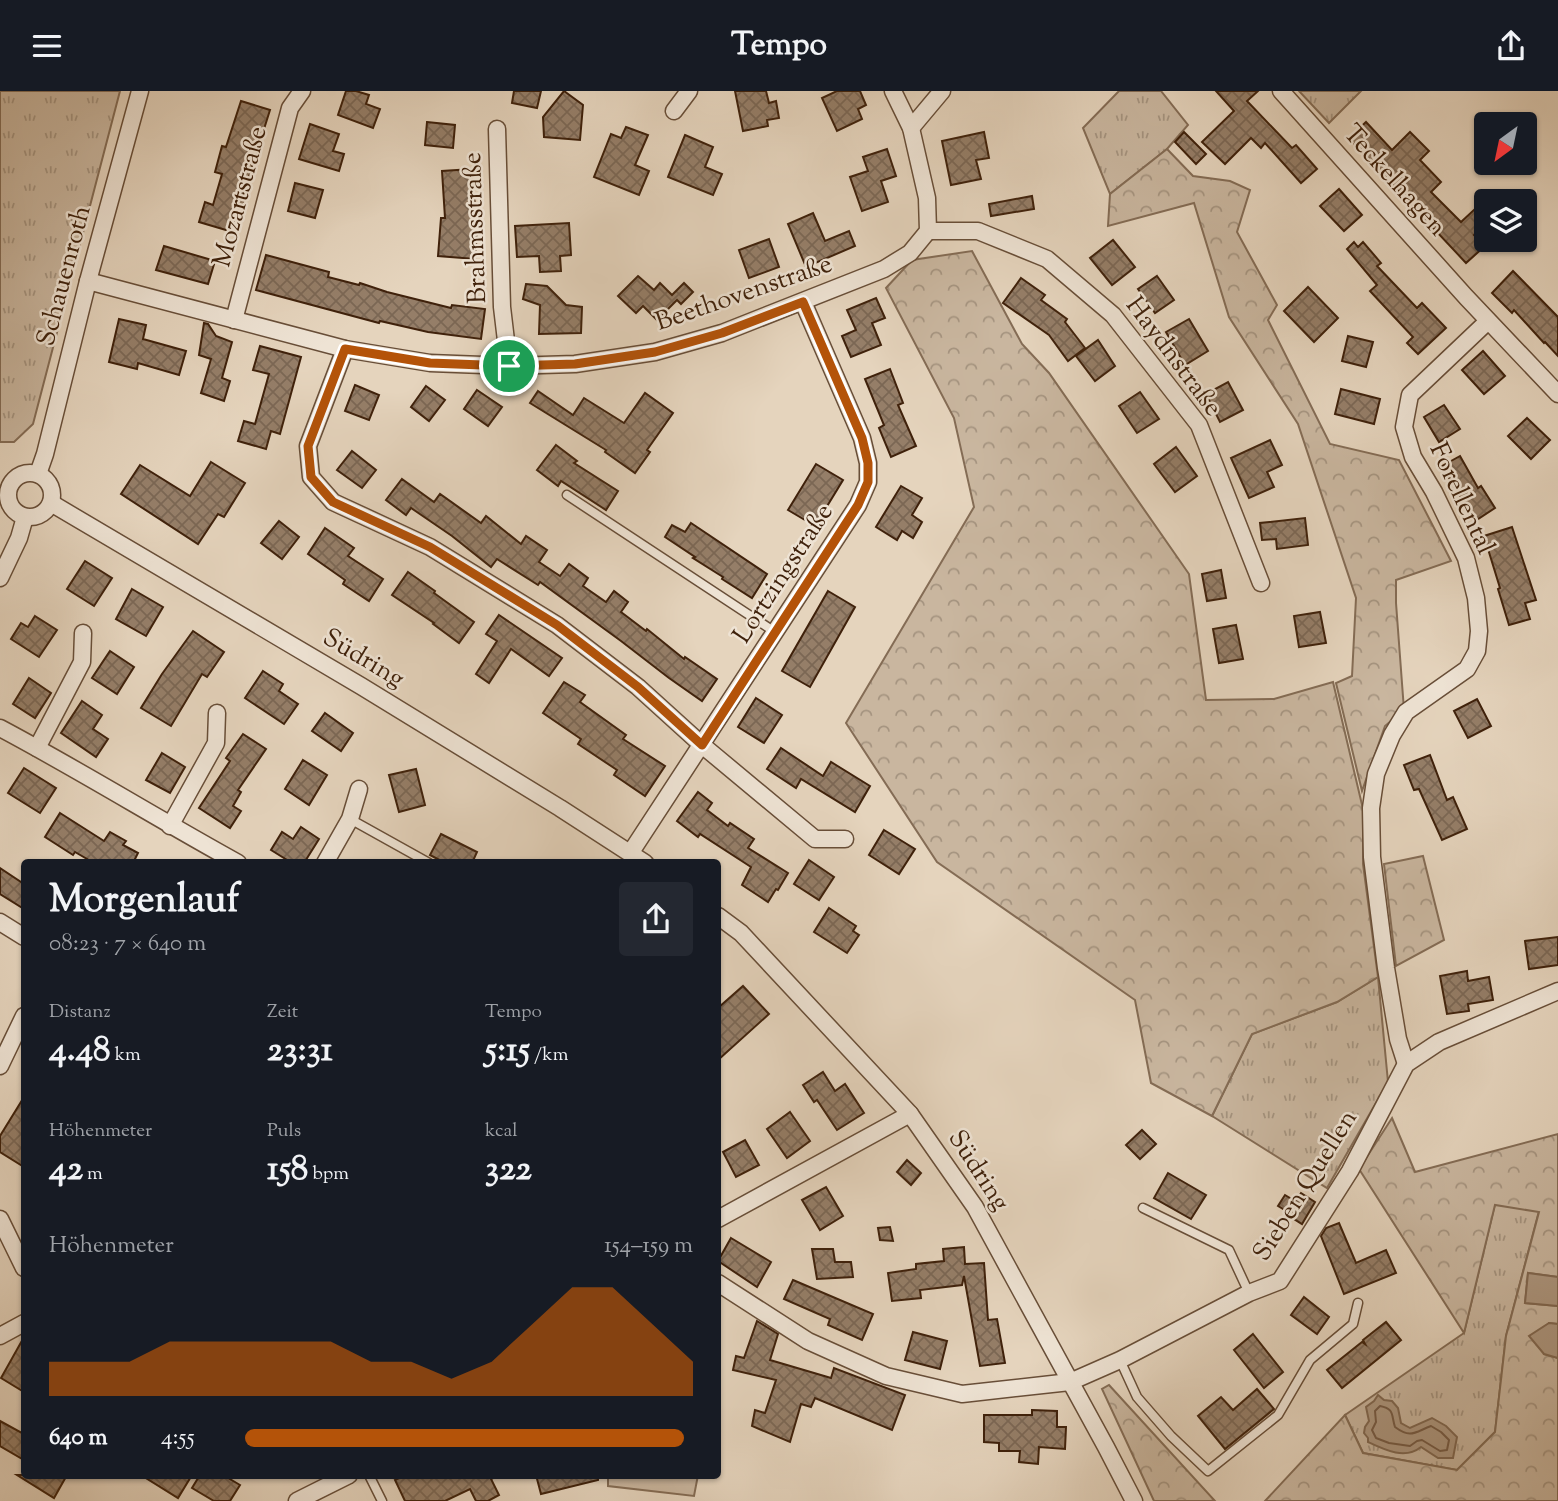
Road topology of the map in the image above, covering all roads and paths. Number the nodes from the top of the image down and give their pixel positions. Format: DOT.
graph roads {
  1 [pos="140,91"];
  2 [pos="302,91"];
  3 [pos="689,91"];
  4 [pos="892,91"];
  5 [pos="942,91"];
  6 [pos="1281,91"];
  7 [pos="674,111"];
  8 [pos="911,128"];
  9 [pos="497,129"];
  10 [pos="929,231"];
  11 [pos="88,281"];
  12 [pos="803,302"];
  13 [pos="234,320"];
  14 [pos="1488,321"];
  15 [pos="345,349"];
  16 [pos="509,366"];
  17 [pos="1558,394"];
  18 [pos="38,474"];
  19 [pos="7,475"];
  20 [pos="567,495"];
  21 [pos="51,503"];
  22 [pos="25,517"];
  23 [pos="0,578"];
  24 [pos="1261,583"];
  25 [pos="775,632"];
  26 [pos="83,633"];
  27 [pos="217,713"];
  28 [pos="0,728"];
  29 [pos="702,745"];
  30 [pos="37,748"];
  31 [pos="359,789"];
  32 [pos="349,819"];
  33 [pos="170,826"];
  34 [pos="845,839"];
  35 [pos="631,852"];
  36 [pos="231,859"];
  37 [pos="327,859"];
  38 [pos="422,859"];
  39 [pos="640,859"];
  40 [pos="721,918"];
  41 [pos="0,922"];
  42 [pos="21,935"];
  43 [pos="1558,991"];
  44 [pos="21,1022"];
  45 [pos="1406,1064"];
  46 [pos="0,1066"];
  47 [pos="910,1114"];
  48 [pos="1143,1208"];
  49 [pos="721,1217"];
  50 [pos="0,1219"];
  51 [pos="21,1262"];
  52 [pos="721,1285"];
  53 [pos="1250,1293"];
  54 [pos="1358,1303"];
  55 [pos="21,1325"];
  56 [pos="0,1336"];
  57 [pos="1120,1360"];
  58 [pos="1070,1382"];
  59 [pos="341,1479"];
  60 [pos="371,1479"];
  61 [pos="297,1501"];
  62 [pos="382,1501"];
  63 [pos="1134,1501"];
  1 -- 11 [label="street, Schauenroth"];
  2 -- 13 [label="street, Mozartstraße"];
  3 -- 7 [label="street"];
  4 -- 8 [label="street"];
  5 -- 8 [label="street"];
  6 -- 14 [label="street, Teckelhagen"];
  8 -- 10 [label="street"];
  9 -- 16 [label="street, Brahmsstraße"];
  10 -- 12 [label="street, Beethovenstraße"];
  10 -- 24 [label="street, Haydnstraße"];
  11 -- 13 [label="street, Beethovenstraße"];
  11 -- 18 [label="street, Schauenroth"];
  12 -- 16 [label="street, Beethovenstraße"];
  12 -- 25 [label="street, Lortzingstraße"];
  13 -- 15 [label="street, Beethovenstraße"];
  14 -- 17 [label="street, Teckelhagen"];
  14 -- 45 [label="street, Forellental"];
  15 -- 16 [label="street, Beethovenstraße"];
  15 -- 29 [label="street"];
  18 -- 19 [label="street"];
  18 -- 21 [label="street"];
  19 -- 22 [label="street"];
  20 -- 25 [label="lane"];
  21 -- 22 [label="street"];
  21 -- 35 [label="street, Südring"];
  22 -- 23 [label="street"];
  25 -- 29 [label="street, Lortzingstraße"];
  26 -- 30 [label="street"];
  27 -- 33 [label="street"];
  28 -- 30 [label="street"];
  29 -- 34 [label="street"];
  29 -- 35 [label="street, Lortzingstraße"];
  30 -- 33 [label="street"];
  31 -- 32 [label="street"];
  32 -- 37 [label="street"];
  32 -- 38 [label="lane"];
  33 -- 36 [label="street"];
  35 -- 39 [label="street, Südring"];
  40 -- 47 [label="street, Südring"];
  41 -- 42 [label="street"];
  43 -- 45 [label="street, Sieben Quellen"];
  44 -- 46 [label="street"];
  45 -- 53 [label="street, Sieben Quellen"];
  47 -- 49 [label="street"];
  47 -- 58 [label="street, Südring"];
  48 -- 53 [label="lane"];
  50 -- 51 [label="street"];
  52 -- 58 [label="street, Sieben Quellen"];
  53 -- 57 [label="street, Sieben Quellen"];
  54 -- 57 [label="lane"];
  55 -- 56 [label="street"];
  57 -- 58 [label="street, Sieben Quellen"];
  58 -- 63 [label="street, Südring"];
  59 -- 61 [label="street"];
  60 -- 62 [label="lane"];
}
